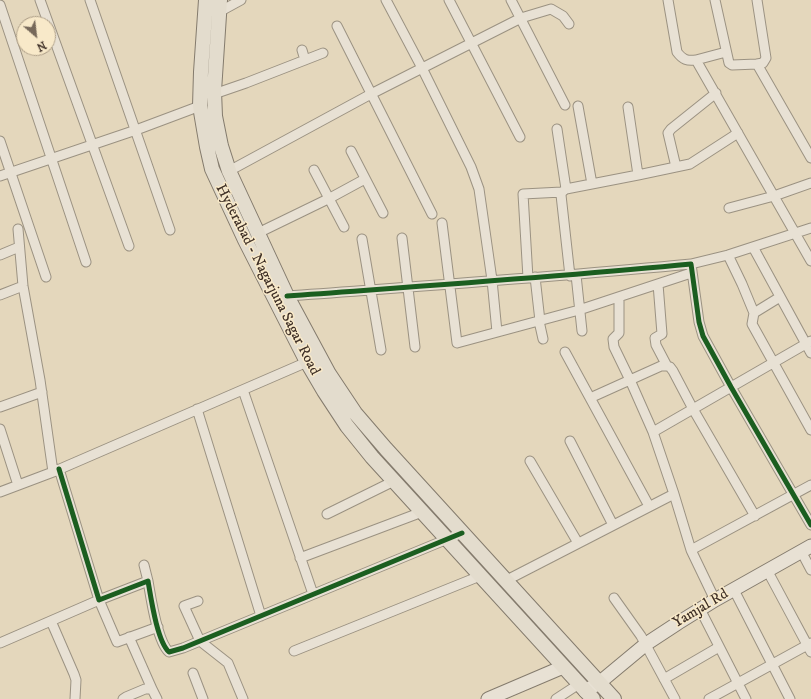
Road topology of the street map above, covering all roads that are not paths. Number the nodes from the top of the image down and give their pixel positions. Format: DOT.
graph roads {
  1 [pos="40,0"];
  2 [pos="90,0"];
  3 [pos="206,0"];
  4 [pos="241,0"];
  5 [pos="386,0"];
  6 [pos="449,0"];
  7 [pos="511,0"];
  8 [pos="668,0"];
  9 [pos="715,0"];
  10 [pos="757,0"];
  11 [pos="0,5"];
  12 [pos="220,6"];
  13 [pos="520,18"];
  14 [pos="569,24"];
  15 [pos="338,26"];
  16 [pos="472,43"];
  17 [pos="302,50"];
  18 [pos="726,52"];
  19 [pos="323,53"];
  20 [pos="305,60"];
  21 [pos="696,60"];
  22 [pos="757,64"];
  23 [pos="422,68"];
  24 [pos="716,93"];
  25 [pos="214,94"];
  26 [pos="372,94"];
  27 [pos="565,105"];
  28 [pos="200,106"];
  29 [pos="578,106"];
  30 [pos="628,108"];
  31 [pos="136,130"];
  32 [pos="557,130"];
  33 [pos="738,133"];
  34 [pos="520,137"];
  35 [pos="0,141"];
  36 [pos="92,145"];
  37 [pos="351,151"];
  38 [pos="811,158"];
  39 [pos="51,159"];
  40 [pos="676,167"];
  41 [pos="314,170"];
  42 [pos="229,171"];
  43 [pos="11,172"];
  44 [pos="638,175"];
  45 [pos="0,176"];
  46 [pos="365,180"];
  47 [pos="811,183"];
  48 [pos="592,184"];
  49 [pos="564,190"];
  50 [pos="774,196"];
  51 [pos="330,198"];
  52 [pos="729,208"];
  53 [pos="383,213"];
  54 [pos="432,214"];
  55 [pos="442,223"];
  56 [pos="344,227"];
  57 [pos="18,228"];
  58 [pos="811,228"];
  59 [pos="170,230"];
  60 [pos="795,233"];
  61 [pos="258,234"];
  62 [pos="402,238"];
  63 [pos="362,239"];
  64 [pos="129,246"];
  65 [pos="19,247"];
  66 [pos="753,247"];
  67 [pos="728,254"];
  68 [pos="0,255"];
  69 [pos="811,261"];
  70 [pos="86,262"];
  71 [pos="691,269"];
  72 [pos="573,276"];
  73 [pos="46,277"];
  74 [pos="531,278"];
  75 [pos="492,280"];
  76 [pos="449,284"];
  77 [pos="658,284"];
  78 [pos="23,286"];
  79 [pos="407,287"];
  80 [pos="371,290"];
  81 [pos="0,295"];
  82 [pos="287,296"];
  83 [pos="619,297"];
  84 [pos="780,297"];
  85 [pos="579,310"];
  86 [pos="754,313"];
  87 [pos="540,321"];
  88 [pos="582,331"];
  89 [pos="497,332"];
  90 [pos="543,339"];
  91 [pos="809,343"];
  92 [pos="416,347"];
  93 [pos="381,350"];
  94 [pos="564,352"];
  95 [pos="811,353"];
  96 [pos="307,362"];
  97 [pos="773,363"];
  98 [pos="667,366"];
  99 [pos="630,380"];
  100 [pos="731,388"];
  101 [pos="242,390"];
  102 [pos="42,392"];
  103 [pos="590,398"];
  104 [pos="0,406"];
  105 [pos="197,409"];
  106 [pos="693,409"];
  107 [pos="0,429"];
  108 [pos="811,430"];
  109 [pos="652,432"];
  110 [pos="570,441"];
  111 [pos="530,461"];
  112 [pos="56,471"];
  113 [pos="394,481"];
  114 [pos="18,485"];
  115 [pos="811,485"];
  116 [pos="0,492"];
  117 [pos="674,494"];
  118 [pos="794,495"];
  119 [pos="649,506"];
  120 [pos="422,512"];
  121 [pos="327,514"];
  122 [pos="755,516"];
  123 [pos="613,525"];
  124 [pos="811,526"];
  125 [pos="462,533"];
  126 [pos="448,540"];
  127 [pos="578,543"];
  128 [pos="806,549"];
  129 [pos="691,550"];
  130 [pos="300,558"];
  131 [pos="144,565"];
  132 [pos="767,570"];
  133 [pos="811,570"];
  134 [pos="480,576"];
  135 [pos="148,581"];
  136 [pos="505,581"];
  137 [pos="734,590"];
  138 [pos="312,594"];
  139 [pos="614,598"];
  140 [pos="99,600"];
  141 [pos="198,600"];
  142 [pos="715,600"];
  143 [pos="700,609"];
  144 [pos="262,616"];
  145 [pos="51,621"];
  146 [pos="158,627"];
  147 [pos="129,637"];
  148 [pos="200,641"];
  149 [pos="0,644"];
  150 [pos="646,644"];
  151 [pos="719,647"];
  152 [pos="810,647"];
  153 [pos="294,651"];
  154 [pos="773,664"];
  155 [pos="563,667"];
  156 [pos="193,673"];
  157 [pos="664,679"];
  158 [pos="599,683"];
  159 [pos="737,684"];
  160 [pos="152,689"];
  161 [pos="586,691"];
  162 [pos="75,699"];
  163 [pos="123,699"];
  164 [pos="157,699"];
  165 [pos="203,699"];
  166 [pos="243,699"];
  167 [pos="488,699"];
  168 [pos="556,699"];
  169 [pos="614,699"];
  170 [pos="675,699"];
  171 [pos="709,699"];
  172 [pos="746,699"];
  173 [pos="790,699"];
  1 -- 36 [label="street"];
  2 -- 31 [label="street"];
  3 -- 28 [label="main road, Hyderabad - Nagarjuna Sagar Road"];
  4 -- 12 [label="street"];
  5 -- 23 [label="street"];
  6 -- 16 [label="street"];
  7 -- 13 [label="street"];
  8 -- 21 [label="street"];
  9 -- 18 [label="street"];
  10 -- 22 [label="street"];
  11 -- 39 [label="street"];
  12 -- 25 [label="main road, Hyderabad - Nagarjuna Sagar Road"];
  13 -- 14 [label="street"];
  13 -- 16 [label="street"];
  13 -- 27 [label="street"];
  15 -- 26 [label="street"];
  16 -- 23 [label="street"];
  16 -- 34 [label="street"];
  17 -- 20 [label="street"];
  18 -- 21 [label="street"];
  18 -- 22 [label="street"];
  19 -- 20 [label="street"];
  20 -- 25 [label="street"];
  21 -- 24 [label="street"];
  22 -- 38 [label="street"];
  23 -- 26 [label="street"];
  23 -- 75 [label="street"];
  24 -- 33 [label="street"];
  24 -- 40 [label="street"];
  25 -- 42 [label="main road, Hyderabad - Nagarjuna Sagar Road"];
  26 -- 42 [label="street"];
  26 -- 54 [label="street"];
  28 -- 31 [label="street"];
  28 -- 96 [label="main road, Hyderabad - Nagarjuna Sagar Road"];
  29 -- 48 [label="street"];
  30 -- 44 [label="street"];
  31 -- 36 [label="street"];
  31 -- 59 [label="street"];
  32 -- 49 [label="street"];
  33 -- 40 [label="street"];
  33 -- 50 [label="street"];
  35 -- 43 [label="street"];
  36 -- 39 [label="street"];
  36 -- 64 [label="street"];
  37 -- 46 [label="street"];
  39 -- 43 [label="street"];
  39 -- 70 [label="street"];
  40 -- 44 [label="street"];
  41 -- 51 [label="street"];
  42 -- 61 [label="main road, Hyderabad - Nagarjuna Sagar Road"];
  43 -- 45 [label="street"];
  43 -- 73 [label="street"];
  44 -- 48 [label="street"];
  46 -- 51 [label="street"];
  46 -- 53 [label="street"];
  47 -- 50 [label="street"];
  48 -- 49 [label="street"];
  49 -- 72 [label="street"];
  49 -- 74 [label="street"];
  50 -- 52 [label="street"];
  50 -- 60 [label="street"];
  51 -- 56 [label="street"];
  51 -- 61 [label="street"];
  55 -- 76 [label="street"];
  57 -- 65 [label="street"];
  58 -- 60 [label="street"];
  60 -- 66 [label="street"];
  60 -- 69 [label="street"];
  61 -- 82 [label="main road, Hyderabad - Nagarjuna Sagar Road"];
  62 -- 79 [label="street"];
  63 -- 80 [label="street"];
  65 -- 68 [label="street"];
  65 -- 78 [label="street"];
  66 -- 67 [label="street"];
  66 -- 84 [label="street"];
  67 -- 71 [label="street"];
  67 -- 86 [label="street"];
  71 -- 72 [label="street"];
  71 -- 77 [label="street"];
  71 -- 100 [label="street"];
  72 -- 74 [label="street"];
  72 -- 85 [label="street"];
  74 -- 75 [label="street"];
  74 -- 87 [label="street"];
  75 -- 76 [label="street"];
  75 -- 89 [label="street"];
  76 -- 79 [label="street"];
  76 -- 89 [label="street"];
  77 -- 83 [label="street"];
  77 -- 98 [label="street"];
  78 -- 81 [label="street"];
  78 -- 102 [label="street"];
  79 -- 80 [label="street"];
  79 -- 92 [label="street"];
  80 -- 82 [label="street"];
  80 -- 93 [label="street"];
  82 -- 125 [label="main road, Hyderabad - Nagarjuna Sagar Road"];
  83 -- 85 [label="street"];
  83 -- 99 [label="street"];
  84 -- 86 [label="street"];
  84 -- 91 [label="street"];
  85 -- 87 [label="street"];
  85 -- 88 [label="street"];
  86 -- 97 [label="street"];
  87 -- 89 [label="street"];
  87 -- 90 [label="street"];
  91 -- 95 [label="street"];
  91 -- 97 [label="street"];
  94 -- 103 [label="street"];
  96 -- 101 [label="street"];
  96 -- 113 [label="main road, Hyderabad - Nagarjuna Sagar Road"];
  97 -- 100 [label="street"];
  97 -- 108 [label="street"];
  98 -- 99 [label="street"];
  98 -- 106 [label="street"];
  99 -- 103 [label="street"];
  99 -- 109 [label="street"];
  100 -- 106 [label="street"];
  100 -- 118 [label="street"];
  101 -- 105 [label="street"];
  101 -- 130 [label="street"];
  102 -- 104 [label="street"];
  102 -- 112 [label="street"];
  103 -- 119 [label="street"];
  105 -- 112 [label="street"];
  105 -- 144 [label="street"];
  106 -- 109 [label="street"];
  106 -- 122 [label="street"];
  107 -- 114 [label="street"];
  109 -- 117 [label="street"];
  110 -- 123 [label="street"];
  111 -- 127 [label="street"];
  112 -- 114 [label="street"];
  112 -- 140 [label="street"];
  113 -- 120 [label="main road, Hyderabad - Nagarjuna Sagar Road"];
  113 -- 121 [label="street"];
  114 -- 116 [label="street"];
  115 -- 118 [label="street"];
  117 -- 119 [label="street"];
  117 -- 129 [label="street"];
  118 -- 122 [label="street"];
  118 -- 124 [label="street"];
  119 -- 123 [label="street"];
  120 -- 126 [label="main road, Hyderabad - Nagarjuna Sagar Road"];
  120 -- 130 [label="street"];
  122 -- 129 [label="street"];
  123 -- 127 [label="street"];
  125 -- 126 [label="street"];
  125 -- 136 [label="main road, Hyderabad - Nagarjuna Sagar Road"];
  126 -- 134 [label="main road, Hyderabad - Nagarjuna Sagar Road"];
  126 -- 138 [label="street"];
  127 -- 136 [label="street"];
  128 -- 132 [label="main road, Yamjal Rd"];
  128 -- 133 [label="street"];
  129 -- 142 [label="street"];
  130 -- 138 [label="street"];
  131 -- 135 [label="street"];
  132 -- 137 [label="main road, Yamjal Rd"];
  132 -- 152 [label="street"];
  134 -- 153 [label="street"];
  134 -- 155 [label="main road, Hyderabad - Nagarjuna Sagar Road"];
  135 -- 140 [label="street"];
  135 -- 146 [label="street"];
  136 -- 158 [label="main road, Hyderabad - Nagarjuna Sagar Road"];
  137 -- 142 [label="main road, Yamjal Rd"];
  137 -- 154 [label="street"];
  138 -- 144 [label="street"];
  139 -- 150 [label="street"];
  140 -- 145 [label="street"];
  140 -- 147 [label="street"];
  141 -- 148 [label="street"];
  142 -- 143 [label="main road, Yamjal Rd"];
  143 -- 150 [label="main road, Yamjal Rd"];
  143 -- 151 [label="street"];
  144 -- 148 [label="street"];
  145 -- 149 [label="street"];
  145 -- 162 [label="street"];
  146 -- 147 [label="street"];
  146 -- 148 [label="street"];
  147 -- 160 [label="street"];
  148 -- 166 [label="street"];
  150 -- 157 [label="street"];
  150 -- 158 [label="main road, Yamjal Rd"];
  151 -- 157 [label="street"];
  151 -- 159 [label="street"];
  152 -- 154 [label="street"];
  154 -- 159 [label="street"];
  154 -- 173 [label="street"];
  155 -- 161 [label="main road, Hyderabad - Nagarjuna Sagar Road"];
  155 -- 167 [label="main road"];
  156 -- 165 [label="street"];
  157 -- 170 [label="street"];
  158 -- 161 [label="main road, Yamjal Rd"];
  158 -- 169 [label="main road, Hyderabad - Nagarjuna Sagar Road"];
  159 -- 171 [label="street"];
  159 -- 172 [label="street"];
  160 -- 163 [label="street"];
  160 -- 164 [label="street"];
  161 -- 168 [label="street"];
}
